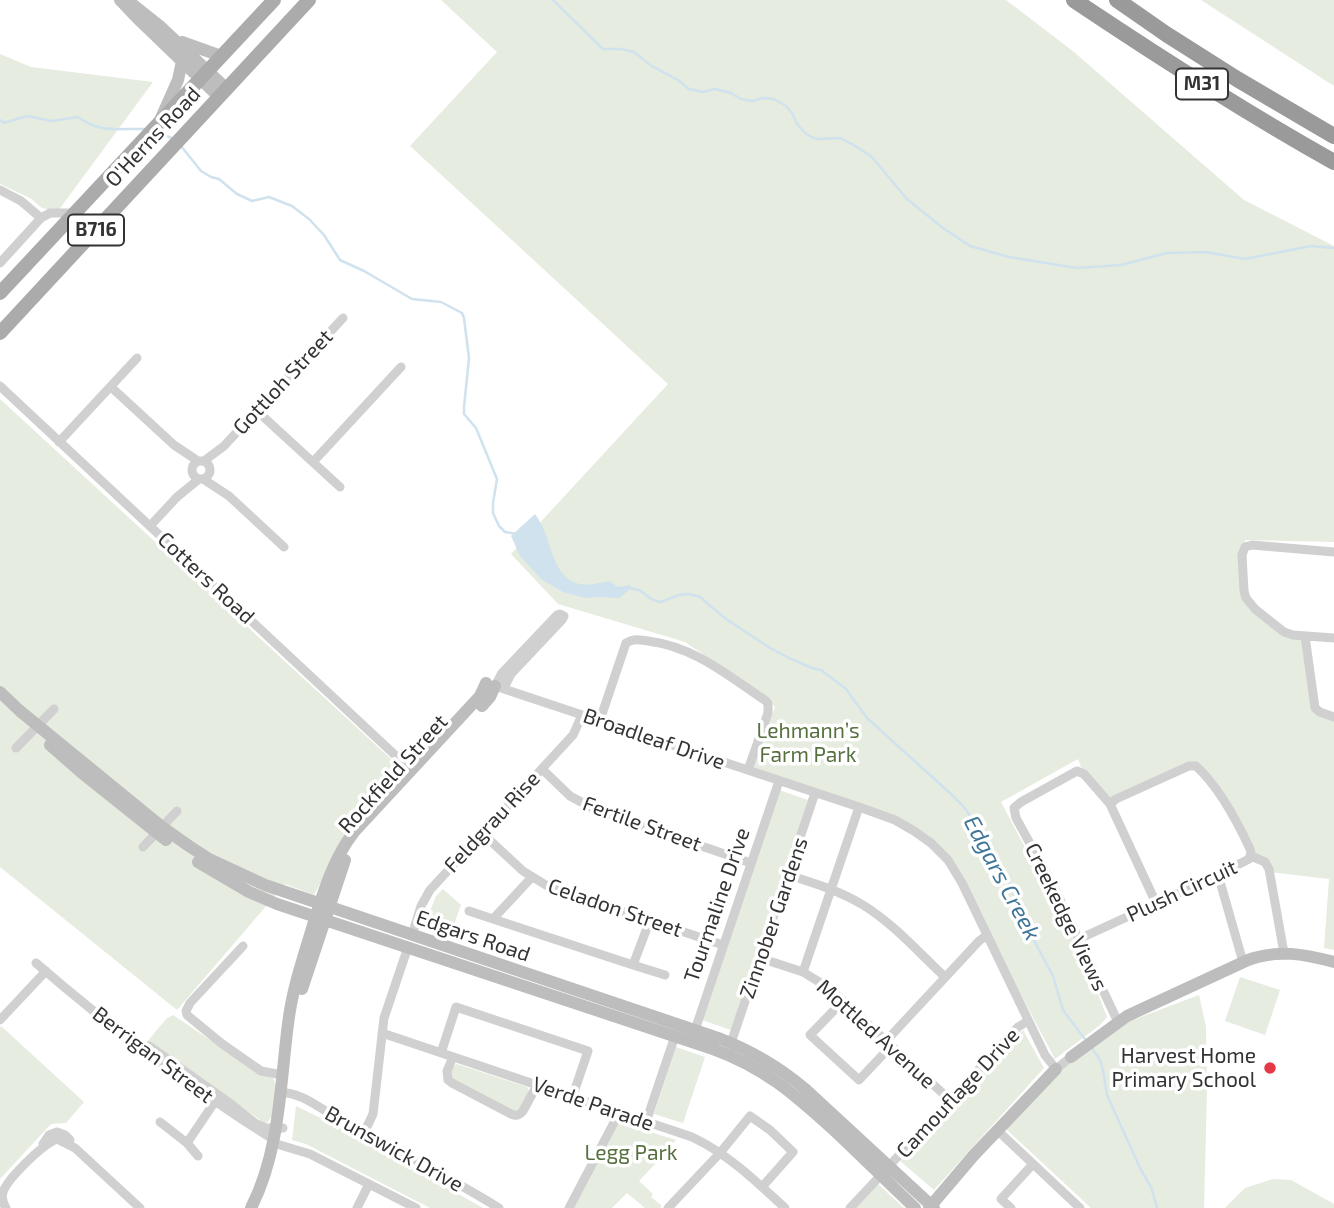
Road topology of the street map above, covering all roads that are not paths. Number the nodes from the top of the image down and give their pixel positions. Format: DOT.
graph roads {
  1 [pos="120,0"];
  2 [pos="127,0"];
  3 [pos="274,0"];
  4 [pos="309,0"];
  5 [pos="1074,0"];
  6 [pos="1116,0"];
  7 [pos="172,37"];
  8 [pos="222,56"];
  9 [pos="182,61"];
  10 [pos="204,74"];
  11 [pos="223,93"];
  12 [pos="160,121"];
  13 [pos="1334,136"];
  14 [pos="1334,162"];
  15 [pos="0,190"];
  16 [pos="75,213"];
  17 [pos="41,218"];
  18 [pos="0,263"];
  19 [pos="0,293"];
  20 [pos="343,318"];
  21 [pos="0,333"];
  22 [pos="137,358"];
  23 [pos="401,367"];
  24 [pos="0,386"];
  25 [pos="111,387"];
  26 [pos="257,411"];
  27 [pos="60,442"];
  28 [pos="313,462"];
  29 [pos="201,470"];
  30 [pos="340,487"];
  31 [pos="150,526"];
  32 [pos="284,547"];
  33 [pos="1334,552"];
  34 [pos="1305,636"];
  35 [pos="1334,638"];
  36 [pos="537,642"];
  37 [pos="492,685"];
  38 [pos="0,692"];
  39 [pos="0,701"];
  40 [pos="54,709"];
  41 [pos="582,715"];
  42 [pos="1334,717"];
  43 [pos="600,720"];
  44 [pos="36,728"];
  45 [pos="16,748"];
  46 [pos="542,769"];
  47 [pos="748,770"];
  48 [pos="414,773"];
  49 [pos="779,781"];
  50 [pos="815,793"];
  51 [pos="1110,804"];
  52 [pos="859,807"];
  53 [pos="177,811"];
  54 [pos="159,830"];
  55 [pos="482,833"];
  56 [pos="143,847"];
  57 [pos="1251,856"];
  58 [pos="751,863"];
  59 [pos="788,875"];
  60 [pos="1216,876"];
  61 [pos="531,877"];
  62 [pos="832,890"];
  63 [pos="1156,903"];
  64 [pos="469,911"];
  65 [pos="322,912"];
  66 [pos="493,919"];
  67 [pos="650,920"];
  68 [pos="987,935"];
  69 [pos="1079,939"];
  70 [pos="410,941"];
  71 [pos="723,945"];
  72 [pos="243,946"];
  73 [pos="1284,953"];
  74 [pos="760,958"];
  75 [pos="1243,962"];
  76 [pos="1334,962"];
  77 [pos="36,963"];
  78 [pos="633,965"];
  79 [pos="46,971"];
  80 [pos="803,972"];
  81 [pos="665,975"];
  82 [pos="945,977"];
  83 [pos="843,1001"];
  84 [pos="0,1020"];
  85 [pos="1028,1021"];
  86 [pos="1118,1022"];
  87 [pos="677,1030"];
  88 [pos="382,1033"];
  89 [pos="694,1036"];
  90 [pos="732,1043"];
  91 [pos="889,1043"];
  92 [pos="441,1053"];
  93 [pos="453,1057"];
  94 [pos="1071,1057"];
  95 [pos="1056,1069"];
  96 [pos="286,1075"];
  97 [pos="537,1085"];
  98 [pos="284,1093"];
  99 [pos="572,1097"];
  100 [pos="216,1099"];
  101 [pos="950,1100"];
  102 [pos="619,1113"];
  103 [pos="160,1122"];
  104 [pos="646,1122"];
  105 [pos="997,1130"];
  106 [pos="364,1133"];
  107 [pos="278,1135"];
  108 [pos="187,1143"];
  109 [pos="720,1153"];
  110 [pos="198,1156"];
  111 [pos="1033,1164"];
  112 [pos="885,1170"];
  113 [pos="369,1184"];
  114 [pos="4,1185"];
  115 [pos="762,1186"];
  116 [pos="931,1207"];
  117 [pos="6,1208"];
  118 [pos="140,1208"];
  119 [pos="251,1208"];
  120 [pos="259,1208"];
  121 [pos="357,1208"];
  122 [pos="416,1208"];
  123 [pos="499,1208"];
  124 [pos="569,1208"];
  125 [pos="668,1208"];
  126 [pos="785,1208"];
  127 [pos="850,1208"];
  128 [pos="915,1208"];
  129 [pos="1011,1208"];
  130 [pos="1080,1208"];
  1 -- 9 [label="street"];
  2 -- 7 [label="street"];
  3 -- 8 [label="main road, O'Herns Road / B716"];
  4 -- 11 [label="main road, O'Herns Road / B716"];
  5 -- 14 [label="highway, M31"];
  6 -- 13 [label="highway, M31"];
  7 -- 8 [label="street"];
  7 -- 10 [label="street"];
  8 -- 10 [label="main road, O'Herns Road / B716"];
  9 -- 10 [label="street"];
  9 -- 12 [label="street"];
  10 -- 11 [label="street"];
  10 -- 12 [label="main road, O'Herns Road / B716"];
  11 -- 21 [label="main road, O'Herns Road / B716"];
  12 -- 16 [label="main road, O'Herns Road / B716"];
  15 -- 17 [label="street"];
  16 -- 17 [label="street"];
  16 -- 19 [label="main road, O'Herns Road / B716"];
  17 -- 18 [label="street"];
  20 -- 26 [label="street, Gottloh Street"];
  22 -- 25 [label="street"];
  23 -- 28 [label="street"];
  24 -- 27 [label="street, Cotters Road"];
  25 -- 27 [label="street"];
  25 -- 29 [label="street"];
  26 -- 28 [label="street"];
  26 -- 29 [label="street, Gottloh Street"];
  27 -- 31 [label="street, Cotters Road"];
  28 -- 30 [label="street"];
  29 -- 31 [label="street, Gottloh Street"];
  29 -- 32 [label="street"];
  31 -- 48 [label="street, Cotters Road"];
  33 -- 34 [label="street"];
  34 -- 35 [label="street"];
  34 -- 42 [label="street"];
  36 -- 37 [label="street, Rockfield Street"];
  37 -- 41 [label="street, Broadleaf Drive"];
  37 -- 48 [label="street, Rockfield Street"];
  38 -- 44 [label="street, Edgars Road"];
  39 -- 44 [label="street, Edgars Road"];
  40 -- 44 [label="street"];
  41 -- 43 [label="street, Broadleaf Drive"];
  41 -- 46 [label="street, Feldgrau Rise"];
  43 -- 47 [label="street, Broadleaf Drive"];
  43 -- 47 [label="street"];
  44 -- 45 [label="street"];
  44 -- 54 [label="street, Edgars Road"];
  46 -- 55 [label="street, Feldgrau Rise"];
  46 -- 58 [label="street, Fertile Street"];
  47 -- 49 [label="street, Broadleaf Drive"];
  48 -- 65 [label="street, Rockfield Street"];
  49 -- 50 [label="street, Broadleaf Drive"];
  49 -- 58 [label="street, Tourmaline Drive"];
  50 -- 52 [label="street, Broadleaf Drive"];
  50 -- 59 [label="street, Zinnober Gardens"];
  51 -- 57 [label="street, Plush Circuit"];
  51 -- 63 [label="street"];
  51 -- 69 [label="street, Creekedge Views"];
  52 -- 62 [label="street"];
  52 -- 68 [label="street, Broadleaf Drive"];
  53 -- 54 [label="street"];
  54 -- 56 [label="street"];
  54 -- 65 [label="street, Edgars Road"];
  55 -- 61 [label="street, Celadon Street"];
  55 -- 70 [label="street, Feldgrau Rise"];
  57 -- 60 [label="street, Plush Circuit"];
  57 -- 73 [label="street"];
  58 -- 71 [label="street, Tourmaline Drive"];
  59 -- 62 [label="street"];
  59 -- 74 [label="street, Zinnober Gardens"];
  60 -- 63 [label="street, Plush Circuit"];
  60 -- 75 [label="street"];
  61 -- 66 [label="street"];
  61 -- 67 [label="street, Celadon Street"];
  62 -- 80 [label="street"];
  62 -- 82 [label="street"];
  63 -- 69 [label="street, Plush Circuit"];
  64 -- 66 [label="street"];
  65 -- 70 [label="street, Edgars Road"];
  65 -- 96 [label="street, Rockfield Street"];
  66 -- 78 [label="street"];
  67 -- 71 [label="street, Celadon Street"];
  67 -- 78 [label="street"];
  68 -- 82 [label="street"];
  68 -- 85 [label="street, Broadleaf Drive"];
  69 -- 86 [label="street, Creekedge Views"];
  70 -- 87 [label="street, Edgars Road"];
  70 -- 88 [label="street, Feldgrau Rise"];
  71 -- 89 [label="street, Tourmaline Drive"];
  72 -- 96 [label="street"];
  73 -- 75 [label="street"];
  73 -- 76 [label="street"];
  74 -- 80 [label="street, Mottled Avenue"];
  74 -- 90 [label="street, Zinnober Gardens"];
  75 -- 86 [label="street"];
  77 -- 79 [label="street, Berrigan Street"];
  78 -- 81 [label="street"];
  79 -- 84 [label="street"];
  79 -- 100 [label="street, Berrigan Street"];
  80 -- 83 [label="street, Mottled Avenue"];
  82 -- 91 [label="street"];
  83 -- 91 [label="street, Mottled Avenue"];
  83 -- 91 [label="street"];
  85 -- 95 [label="street, Broadleaf Drive"];
  85 -- 101 [label="street, Camouflage Drive"];
  86 -- 94 [label="street"];
  87 -- 89 [label="street, Edgars Road"];
  87 -- 104 [label="street"];
  88 -- 92 [label="street, Verde Parade"];
  88 -- 106 [label="street, Feldgrau Rise"];
  89 -- 90 [label="street, Edgars Road"];
  89 -- 112 [label="street, Edgars Road"];
  90 -- 112 [label="street, Edgars Road"];
  91 -- 101 [label="street, Mottled Avenue"];
  92 -- 93 [label="street, Verde Parade"];
  92 -- 99 [label="street"];
  93 -- 97 [label="street, Verde Parade"];
  93 -- 97 [label="street"];
  94 -- 95 [label="street"];
  95 -- 105 [label="street"];
  96 -- 98 [label="street, Rockfield Street"];
  97 -- 99 [label="street, Verde Parade"];
  98 -- 106 [label="street, Brunswick Drive"];
  98 -- 107 [label="street, Rockfield Street"];
  99 -- 102 [label="street, Verde Parade"];
  100 -- 107 [label="street, Berrigan Street"];
  100 -- 108 [label="street"];
  101 -- 112 [label="street, Camouflage Drive"];
  102 -- 104 [label="street, Verde Parade"];
  102 -- 124 [label="street"];
  103 -- 108 [label="street"];
  104 -- 109 [label="street, Verde Parade"];
  105 -- 111 [label="street"];
  105 -- 116 [label="street"];
  106 -- 123 [label="street, Brunswick Drive"];
  107 -- 113 [label="street, Berrigan Street"];
  107 -- 119 [label="street, Rockfield Street"];
  107 -- 120 [label="street, Rockfield Street"];
  108 -- 110 [label="street"];
  109 -- 115 [label="street, Verde Parade"];
  109 -- 115 [label="street"];
  109 -- 125 [label="street"];
  111 -- 129 [label="street"];
  111 -- 130 [label="street"];
  112 -- 116 [label="street, Edgars Road"];
  112 -- 127 [label="street, Camouflage Drive"];
  112 -- 128 [label="street, Edgars Road"];
  113 -- 121 [label="street"];
  113 -- 122 [label="street, Berrigan Street"];
  114 -- 117 [label="street"];
  114 -- 118 [label="street"];
  115 -- 126 [label="street, Verde Parade"];
}
